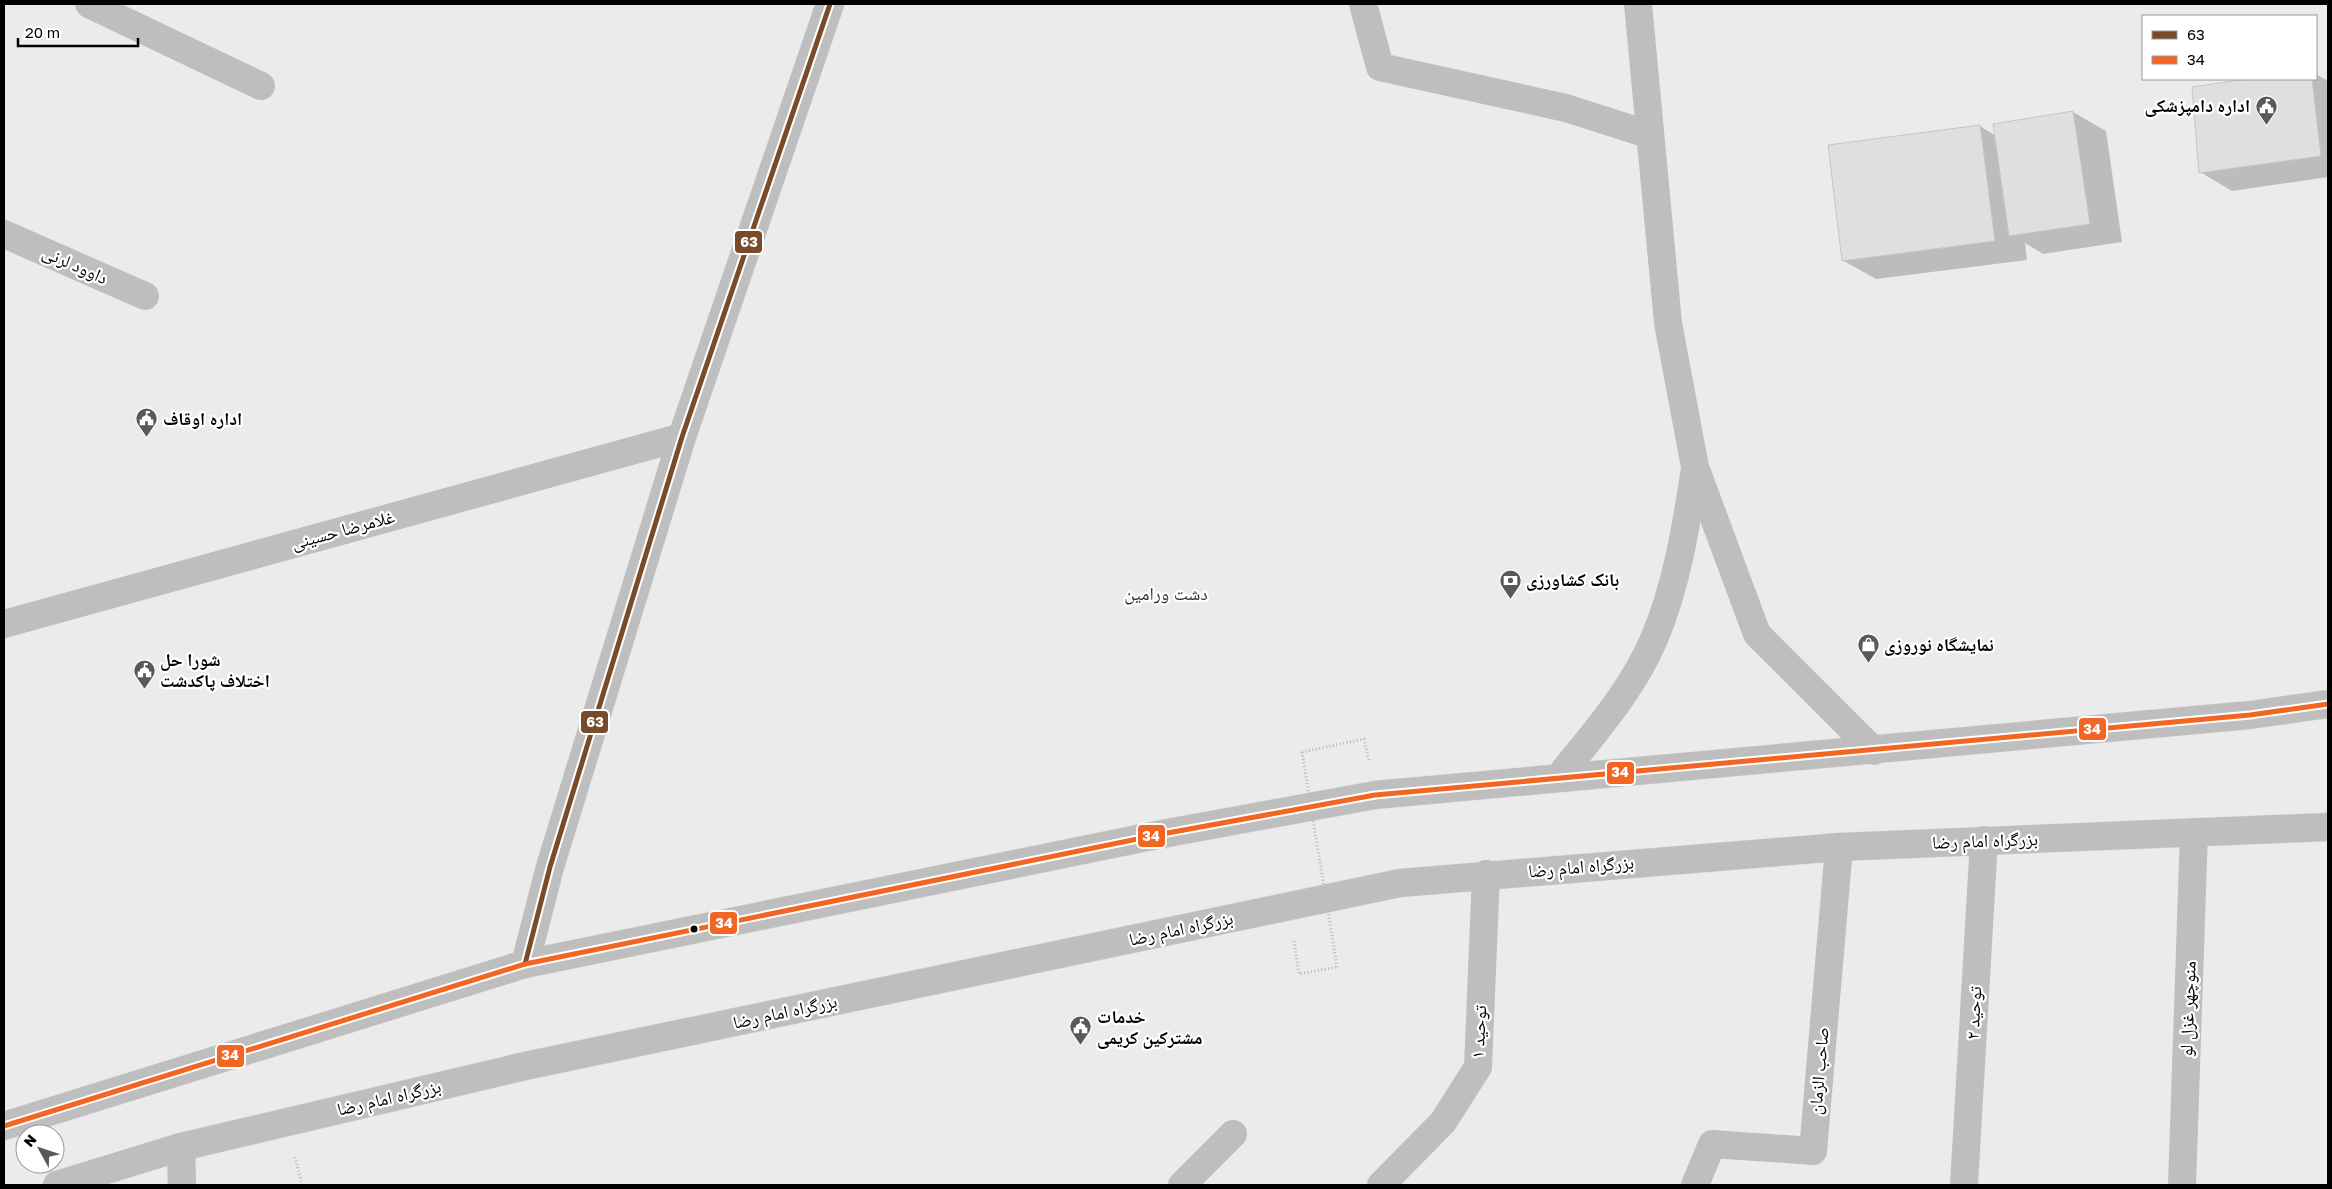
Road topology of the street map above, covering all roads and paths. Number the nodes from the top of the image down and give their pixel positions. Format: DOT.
graph roads {
  1 [pos="89,4"];
  2 [pos="830,4"];
  3 [pos="1363,4"];
  4 [pos="1638,4"];
  5 [pos="261,86"];
  6 [pos="1650,135"];
  7 [pos="4,234"];
  8 [pos="146,296"];
  9 [pos="682,437"];
  10 [pos="1695,467"];
  11 [pos="4,624"];
  12 [pos="2328,704"];
  13 [pos="1364,739"];
  14 [pos="1874,750"];
  15 [pos="1559,778"];
  16 [pos="2328,827"];
  17 [pos="2194,832"];
  18 [pos="1984,840"];
  19 [pos="1838,847"];
  20 [pos="1486,874"];
  21 [pos="524,964"];
  22 [pos="1300,974"];
  23 [pos="4,1126"];
  24 [pos="1233,1134"];
  25 [pos="181,1147"];
  26 [pos="57,1185"];
  27 [pos="182,1185"];
  28 [pos="1182,1185"];
  29 [pos="1381,1185"];
  30 [pos="1695,1185"];
  31 [pos="1964,1185"];
  32 [pos="2182,1185"];
  1 -- 5 [label="main road"];
  2 -- 9 [label="main road"];
  3 -- 6 [label="main road"];
  4 -- 6 [label="main road"];
  6 -- 10 [label="main road"];
  7 -- 8 [label="main road, داوود لرنی"];
  9 -- 11 [label="main road, غلامرضا حسینی"];
  9 -- 21 [label="main road"];
  10 -- 14 [label="main road"];
  10 -- 15 [label="main road"];
  12 -- 14 [label="main road"];
  13 -- 22 [label="path, bridge"];
  14 -- 15 [label="main road"];
  15 -- 21 [label="main road"];
  16 -- 17 [label="main road, بزرگراه امام رضا"];
  17 -- 18 [label="main road, بزرگراه امام رضا"];
  17 -- 32 [label="main road, منوچهر غزل لو"];
  18 -- 19 [label="main road, بزرگراه امام رضا"];
  18 -- 31 [label="main road, توحید ۲"];
  19 -- 20 [label="main road, بزرگراه امام رضا"];
  19 -- 30 [label="main road, صاحب الزمان"];
  20 -- 25 [label="main road, بزرگراه امام رضا"];
  20 -- 29 [label="main road, توحید ۱"];
  21 -- 23 [label="main road"];
  24 -- 28 [label="main road"];
  25 -- 26 [label="main road, بزرگراه امام رضا"];
  25 -- 27 [label="main road"];
}
